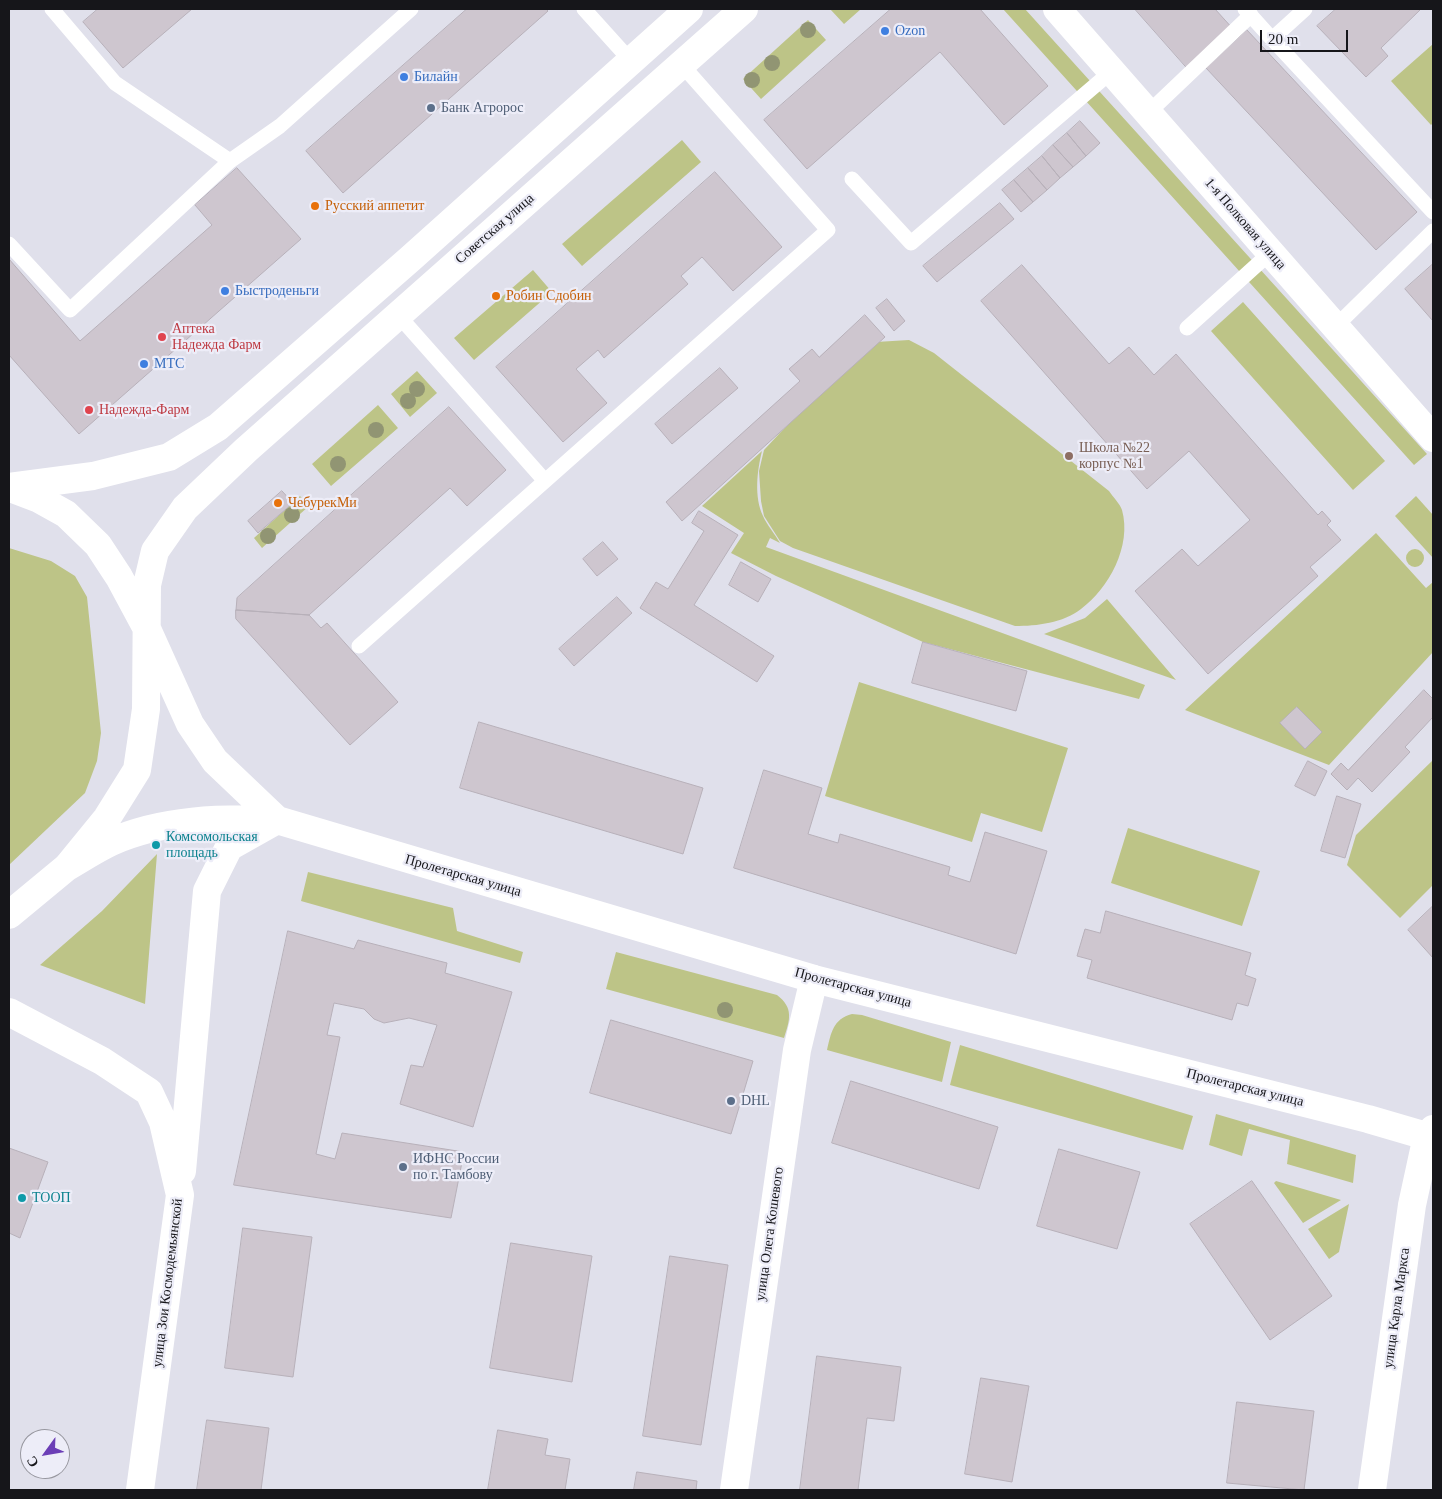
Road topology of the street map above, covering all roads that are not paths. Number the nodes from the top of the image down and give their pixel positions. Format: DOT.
graph roads {
  1 [pos="52,9"];
  2 [pos="411,9"];
  3 [pos="584,9"];
  4 [pos="689,9"];
  5 [pos="744,9"];
  6 [pos="1057,9"];
  7 [pos="1305,9"];
  8 [pos="1248,12"];
  9 [pos="1272,39"];
  10 [pos="630,60"];
  11 [pos="682,65"];
  12 [pos="1112,70"];
  13 [pos="1148,113"];
  14 [pos="230,161"];
  15 [pos="852,179"];
  16 [pos="1433,212"];
  17 [pos="1433,231"];
  18 [pos="9,244"];
  19 [pos="1270,253"];
  20 [pos="398,315"];
  21 [pos="1336,327"];
  22 [pos="1187,328"];
  23 [pos="1433,438"];
  24 [pos="545,481"];
  25 [pos="9,487"];
  26 [pos="148,631"];
  27 [pos="359,646"];
  28 [pos="277,820"];
  29 [pos="67,867"];
  30 [pos="9,915"];
  31 [pos="814,978"];
  32 [pos="9,1012"];
  33 [pos="1431,1134"];
  34 [pos="180,1195"];
  35 [pos="140,1490"];
  36 [pos="734,1490"];
  37 [pos="1372,1490"];
  1 -- 14 [label="lane"];
  2 -- 14 [label="lane"];
  3 -- 10 [label="lane"];
  4 -- 10 [label="main road"];
  5 -- 11 [label="main road, Советская улица"];
  6 -- 12 [label="main road, 1-я Полковая улица"];
  7 -- 9 [label="lane"];
  8 -- 9 [label="lane"];
  8 -- 13 [label="lane"];
  9 -- 16 [label="lane"];
  10 -- 25 [label="main road"];
  11 -- 20 [label="main road, Советская улица"];
  11 -- 24 [label="lane"];
  12 -- 13 [label="main road, 1-я Полковая улица"];
  12 -- 15 [label="lane"];
  13 -- 19 [label="main road, 1-я Полковая улица"];
  14 -- 18 [label="lane"];
  17 -- 21 [label="lane"];
  19 -- 21 [label="main road, 1-я Полковая улица"];
  19 -- 22 [label="lane"];
  20 -- 24 [label="lane"];
  20 -- 26 [label="main road, Советская улица"];
  21 -- 23 [label="main road, 1-я Полковая улица"];
  24 -- 27 [label="lane"];
  25 -- 26 [label="main road"];
  26 -- 28 [label="main road"];
  26 -- 29 [label="main road, Советская улица"];
  28 -- 29 [label="main road"];
  28 -- 31 [label="main road, Пролетарская улица"];
  28 -- 34 [label="main road"];
  29 -- 30 [label="main road"];
  31 -- 33 [label="main road, Пролетарская улица"];
  31 -- 36 [label="main road, улица Олега Кошевого"];
  32 -- 34 [label="main road, улица Зои Космодемьянской"];
  33 -- 37 [label="main road, улица Карла Маркса"];
  34 -- 35 [label="main road, улица Зои Космодемьянской"];
}
